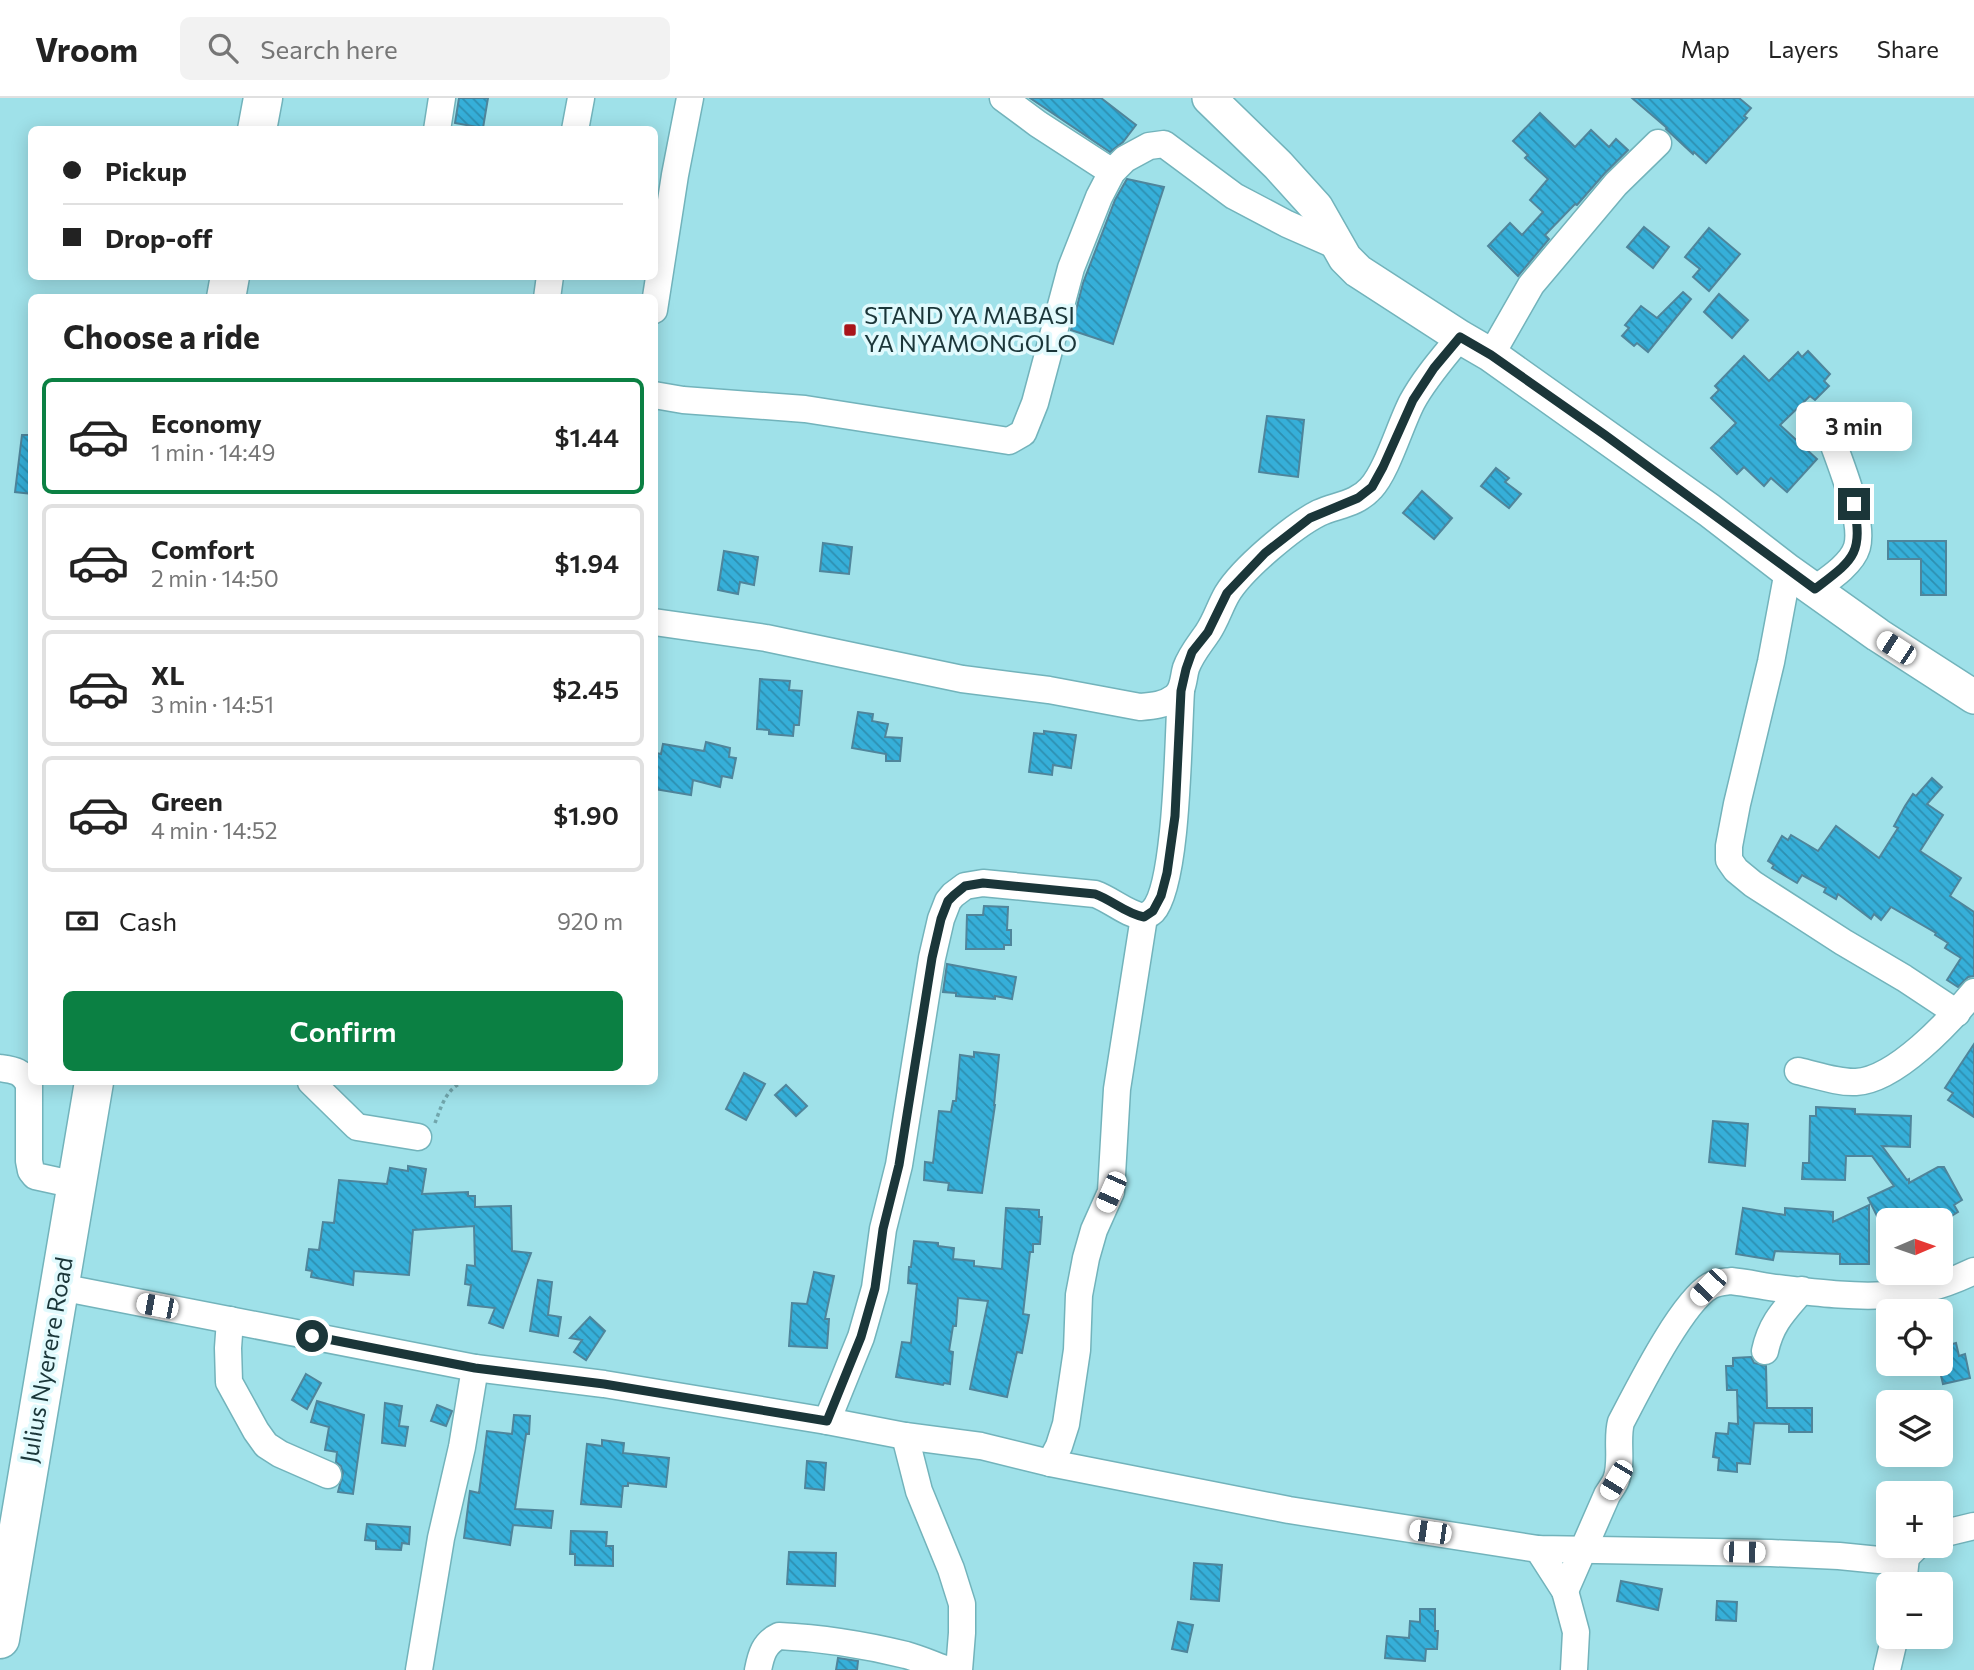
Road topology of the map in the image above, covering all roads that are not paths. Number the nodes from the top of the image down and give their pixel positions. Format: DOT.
graph roads {
  1 [pos="263,98"];
  2 [pos="442,98"];
  3 [pos="581,98"];
  4 [pos="690,98"];
  5 [pos="1003,98"];
  6 [pos="1209,98"];
  7 [pos="258,126"];
  8 [pos="438,126"];
  9 [pos="576,126"];
  10 [pos="1658,143"];
  11 [pos="1112,172"];
  12 [pos="1337,246"];
  13 [pos="656,294"];
  14 [pos="1460,337"];
  15 [pos="1491,355"];
  16 [pos="658,396"];
  17 [pos="1825,421"];
  18 [pos="1788,571"];
  19 [pos="1815,589"];
  20 [pos="658,623"];
  21 [pos="1181,691"];
  22 [pos="1974,697"];
  23 [pos="1140,707"];
  24 [pos="1178,737"];
  25 [pos="1144,917"];
  26 [pos="1974,992"];
  27 [pos="1956,1013"];
  28 [pos="0,1068"];
  29 [pos="1798,1071"];
  30 [pos="28,1082"];
  31 [pos="29,1085"];
  32 [pos="93,1085"];
  33 [pos="314,1085"];
  34 [pos="425,1133"];
  35 [pos="76,1185"];
  36 [pos="1974,1271"];
  37 [pos="60,1287"];
  38 [pos="1802,1290"];
  39 [pos="230,1321"];
  40 [pos="1765,1351"];
  41 [pos="475,1368"];
  42 [pos="827,1421"];
  43 [pos="905,1436"];
  44 [pos="1050,1462"];
  45 [pos="328,1475"];
  46 [pos="1974,1526"];
  47 [pos="1953,1531"];
  48 [pos="1538,1549"];
  49 [pos="1584,1549"];
  50 [pos="1899,1558"];
  51 [pos="1565,1591"];
  52 [pos="0,1639"];
  53 [pos="1892,1649"];
  54 [pos="419,1670"];
  55 [pos="758,1670"];
  56 [pos="948,1670"];
  57 [pos="959,1670"];
  58 [pos="1574,1670"];
  59 [pos="1887,1670"];
  1 -- 7 [label="highway"];
  2 -- 8 [label="street"];
  3 -- 9 [label="street"];
  4 -- 13 [label="street"];
  5 -- 11 [label="street"];
  6 -- 12 [label="main road"];
  10 -- 15 [label="street"];
  11 -- 12 [label="street"];
  11 -- 16 [label="street"];
  12 -- 14 [label="main road"];
  14 -- 15 [label="main road"];
  14 -- 21 [label="street"];
  15 -- 18 [label="main road"];
  17 -- 19 [label="street"];
  18 -- 19 [label="main road"];
  18 -- 27 [label="street"];
  19 -- 22 [label="main road"];
  20 -- 23 [label="street"];
  21 -- 23 [label="street"];
  21 -- 24 [label="street"];
  23 -- 24 [label="street"];
  24 -- 25 [label="street"];
  25 -- 42 [label="street"];
  25 -- 44 [label="street"];
  26 -- 27 [label="street"];
  27 -- 29 [label="street"];
  28 -- 30 [label="street"];
  31 -- 35 [label="street"];
  32 -- 35 [label="highway, Julius Nyerere Road"];
  33 -- 34 [label="street"];
  35 -- 37 [label="highway, Julius Nyerere Road"];
  36 -- 38 [label="street"];
  37 -- 39 [label="street"];
  37 -- 52 [label="highway, Julius Nyerere Road"];
  38 -- 40 [label="street"];
  38 -- 49 [label="street"];
  39 -- 41 [label="street"];
  39 -- 45 [label="street"];
  41 -- 42 [label="street"];
  41 -- 54 [label="street"];
  42 -- 43 [label="street"];
  43 -- 44 [label="street"];
  43 -- 57 [label="street"];
  44 -- 48 [label="street"];
  46 -- 47 [label="street"];
  48 -- 49 [label="street"];
  48 -- 51 [label="street"];
  49 -- 50 [label="street"];
  49 -- 51 [label="street"];
  51 -- 58 [label="street"];
  53 -- 59 [label="street"];
  55 -- 56 [label="street"];
}
